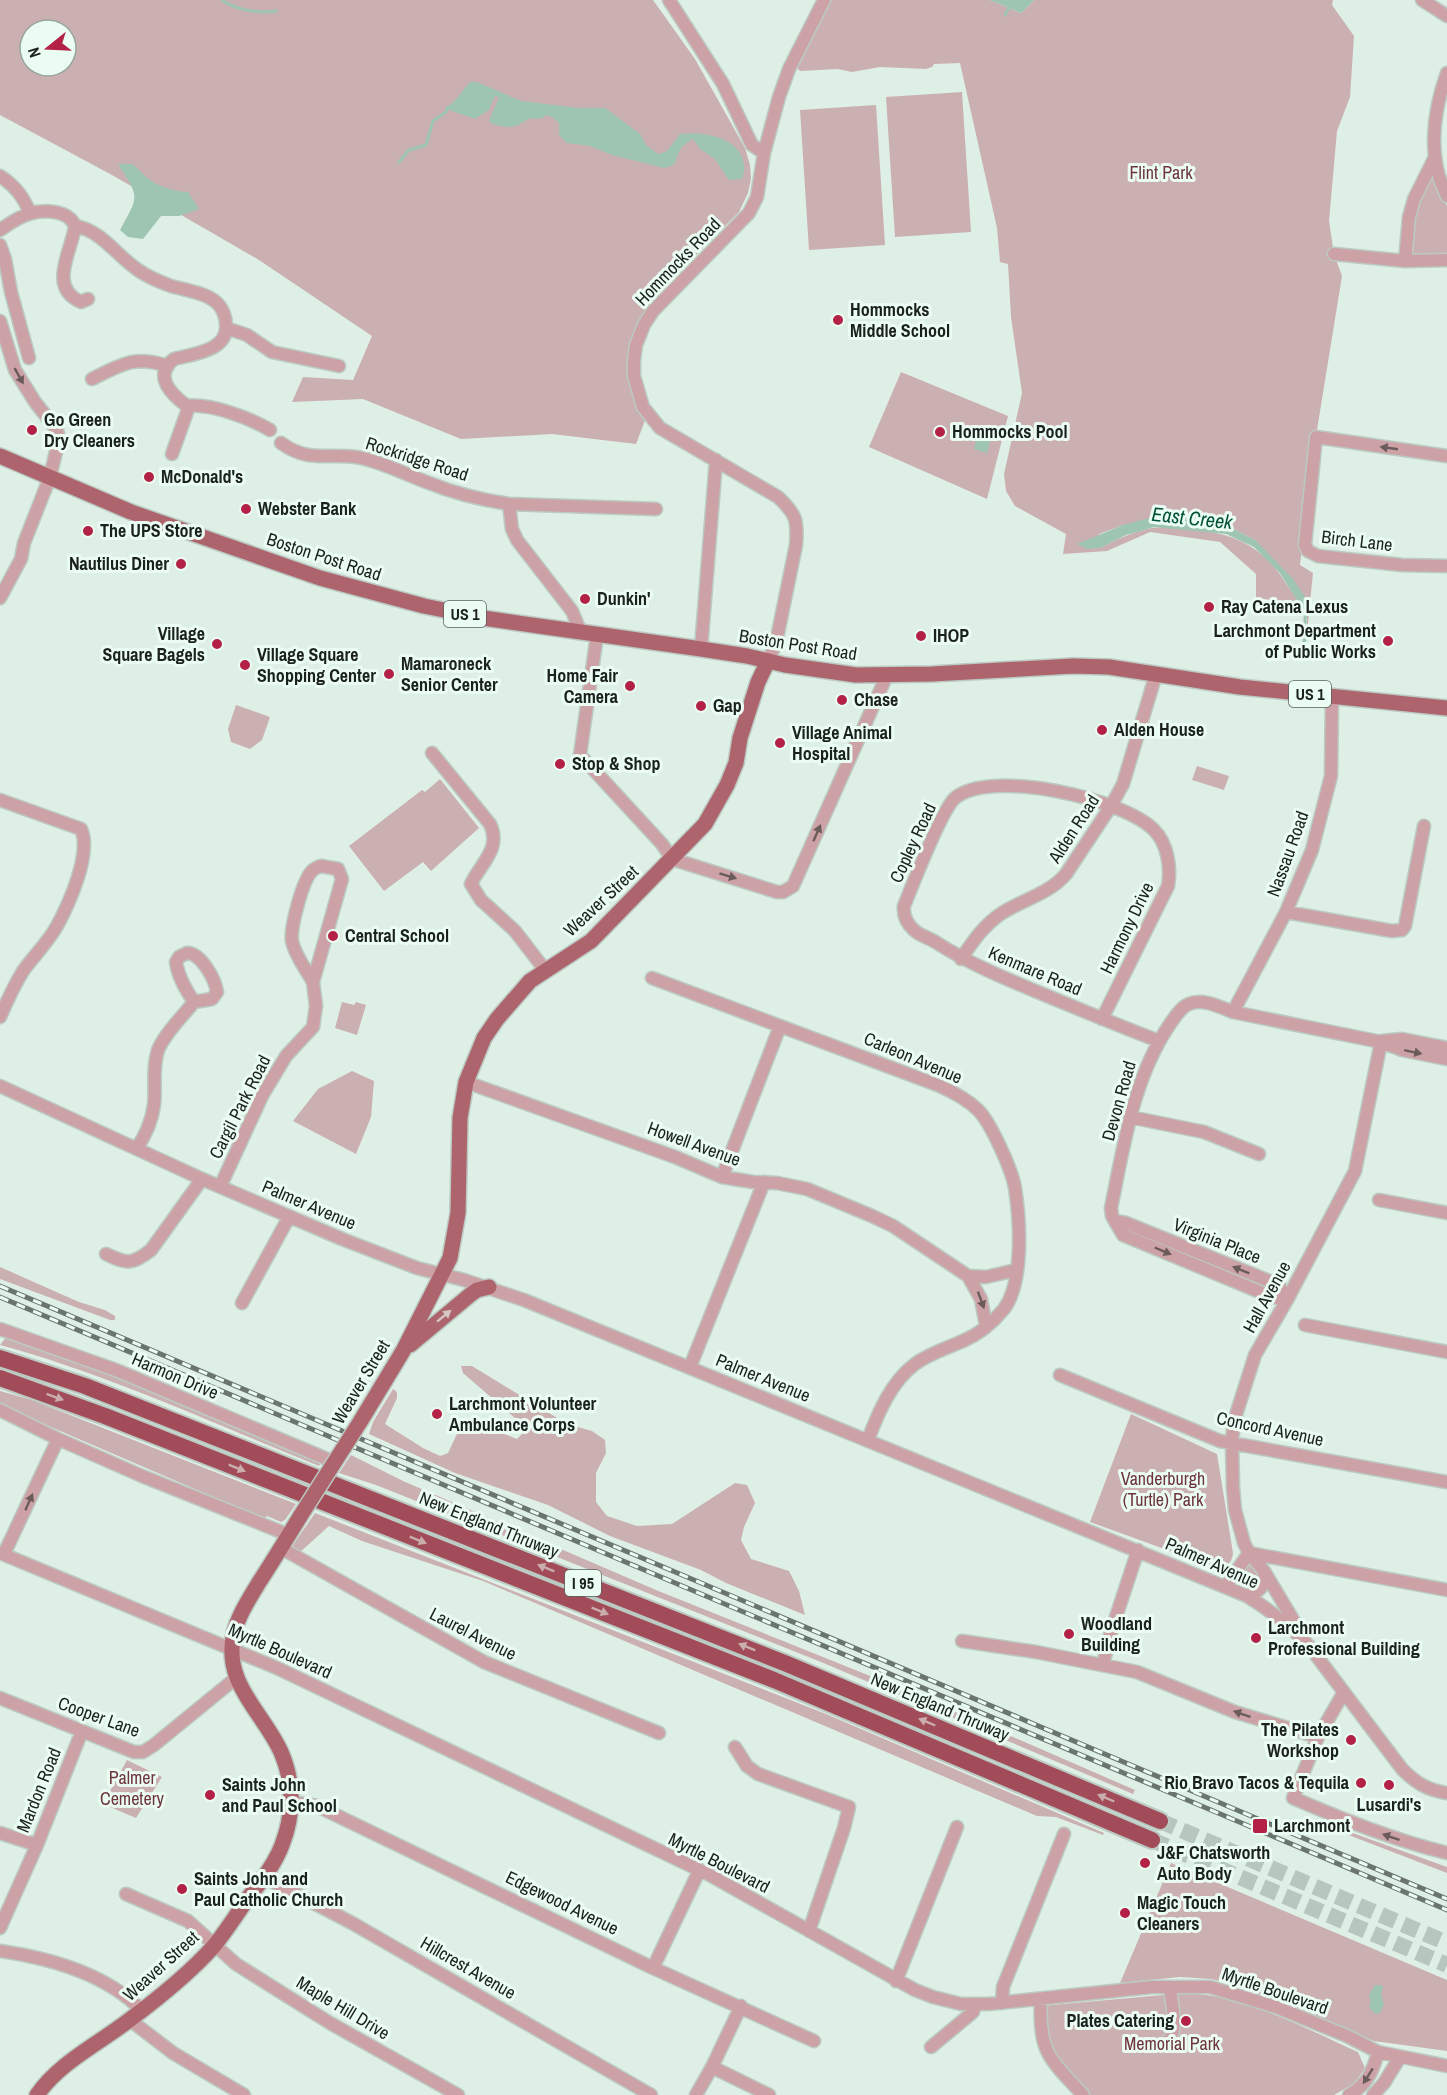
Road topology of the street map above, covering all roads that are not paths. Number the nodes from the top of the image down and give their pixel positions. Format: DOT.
graph roads {
  1 [pos="669,0"];
  2 [pos="824,0"];
  3 [pos="1422,0"];
  4 [pos="1447,16"];
  5 [pos="1447,73"];
  6 [pos="764,153"];
  7 [pos="1434,159"];
  8 [pos="0,176"];
  9 [pos="1447,196"];
  10 [pos="30,213"];
  11 [pos="75,226"];
  12 [pos="0,230"];
  13 [pos="0,245"];
  14 [pos="1334,254"];
  15 [pos="1447,260"];
  16 [pos="1405,261"];
  17 [pos="88,299"];
  18 [pos="0,321"];
  19 [pos="226,328"];
  20 [pos="28,358"];
  21 [pos="168,366"];
  22 [pos="339,366"];
  23 [pos="92,379"];
  24 [pos="187,406"];
  25 [pos="270,430"];
  26 [pos="281,443"];
  27 [pos="172,454"];
  28 [pos="0,456"];
  29 [pos="1447,456"];
  30 [pos="716,460"];
  31 [pos="50,477"];
  32 [pos="509,504"];
  33 [pos="656,509"];
  34 [pos="1447,566"];
  35 [pos="0,597"];
  36 [pos="581,633"];
  37 [pos="597,635"];
  38 [pos="701,649"];
  39 [pos="768,661"];
  40 [pos="1156,674"];
  41 [pos="887,675"];
  42 [pos="1332,697"];
  43 [pos="1447,708"];
  44 [pos="432,753"];
  45 [pos="0,800"];
  46 [pos="1111,806"];
  47 [pos="1424,826"];
  48 [pos="672,859"];
  49 [pos="1286,912"];
  50 [pos="906,920"];
  51 [pos="961,958"];
  52 [pos="545,970"];
  53 [pos="652,978"];
  54 [pos="313,982"];
  55 [pos="194,1002"];
  56 [pos="1233,1012"];
  57 [pos="0,1017"];
  58 [pos="1102,1019"];
  59 [pos="780,1026"];
  60 [pos="1159,1041"];
  61 [pos="1381,1042"];
  62 [pos="1447,1048"];
  63 [pos="1447,1059"];
  64 [pos="466,1082"];
  65 [pos="0,1086"];
  66 [pos="1130,1117"];
  67 [pos="137,1148"];
  68 [pos="1258,1154"];
  69 [pos="722,1177"];
  70 [pos="202,1179"];
  71 [pos="764,1182"];
  72 [pos="220,1187"];
  73 [pos="1379,1200"];
  74 [pos="1447,1213"];
  75 [pos="290,1217"];
  76 [pos="1115,1221"];
  77 [pos="106,1254"];
  78 [pos="1016,1270"];
  79 [pos="442,1274"];
  80 [pos="968,1276"];
  81 [pos="489,1287"];
  82 [pos="1287,1300"];
  83 [pos="243,1303"];
  84 [pos="1305,1325"];
  85 [pos="986,1326"];
  86 [pos="0,1329"];
  87 [pos="403,1351"];
  88 [pos="1447,1352"];
  89 [pos="0,1358"];
  90 [pos="690,1367"];
  91 [pos="1060,1375"];
  92 [pos="0,1378"];
  93 [pos="0,1410"];
  94 [pos="58,1439"];
  95 [pos="868,1440"];
  96 [pos="1232,1442"];
  97 [pos="330,1461"];
  98 [pos="1447,1482"];
  99 [pos="285,1541"];
  100 [pos="1138,1550"];
  101 [pos="1249,1553"];
  102 [pos="2,1554"];
  103 [pos="1264,1571"];
  104 [pos="1226,1587"];
  105 [pos="1447,1590"];
  106 [pos="1247,1596"];
  107 [pos="962,1641"];
  108 [pos="1309,1646"];
  109 [pos="233,1649"];
  110 [pos="1103,1665"];
  111 [pos="236,1678"];
  112 [pos="1344,1692"];
  113 [pos="0,1698"];
  114 [pos="82,1731"];
  115 [pos="659,1733"];
  116 [pos="1318,1737"];
  117 [pos="735,1747"];
  118 [pos="1447,1793"];
  119 [pos="292,1802"];
  120 [pos="1160,1821"];
  121 [pos="957,1827"];
  122 [pos="0,1833"];
  123 [pos="1064,1834"];
  124 [pos="1152,1840"];
  125 [pos="36,1845"];
  126 [pos="1447,1853"];
  127 [pos="699,1871"];
  128 [pos="264,1877"];
  129 [pos="126,1894"];
  130 [pos="0,1928"];
  131 [pos="808,1931"];
  132 [pos="215,1944"];
  133 [pos="0,1951"];
  134 [pos="653,1968"];
  135 [pos="896,1981"];
  136 [pos="1170,1987"];
  137 [pos="1041,1999"];
  138 [pos="1002,2003"];
  139 [pos="975,2004"];
  140 [pos="741,2006"];
  141 [pos="135,2015"];
  142 [pos="814,2041"];
  143 [pos="1167,2041"];
  144 [pos="931,2047"];
  145 [pos="1378,2052"];
  146 [pos="1400,2057"];
  147 [pos="1447,2066"];
  148 [pos="712,2067"];
  149 [pos="37,2095"];
  150 [pos="244,2095"];
  151 [pos="458,2095"];
  152 [pos="651,2095"];
  153 [pos="696,2095"];
  154 [pos="769,2095"];
  155 [pos="1083,2095"];
  156 [pos="1349,2095"];
  157 [pos="1372,2095"];
  1 -- 6 [label="street"];
  2 -- 6 [label="street, Hommocks Road"];
  3 -- 4 [label="street"];
  5 -- 7 [label="street"];
  6 -- 30 [label="street, Hommocks Road"];
  7 -- 9 [label="street"];
  7 -- 16 [label="street"];
  8 -- 10 [label="street"];
  10 -- 11 [label="street"];
  10 -- 12 [label="street"];
  11 -- 17 [label="street"];
  11 -- 19 [label="street"];
  13 -- 20 [label="street"];
  14 -- 16 [label="street"];
  15 -- 16 [label="street"];
  18 -- 31 [label="street, one-way"];
  19 -- 21 [label="street"];
  19 -- 22 [label="street"];
  21 -- 23 [label="street"];
  21 -- 24 [label="street"];
  24 -- 25 [label="street"];
  24 -- 27 [label="street"];
  26 -- 32 [label="street, Rockridge Road"];
  28 -- 31 [label="main road, US 1"];
  29 -- 34 [label="street, Birch Lane, one-way"];
  30 -- 38 [label="street"];
  30 -- 39 [label="street, Hommocks Road"];
  31 -- 35 [label="street"];
  31 -- 36 [label="main road, Boston Post Road / US 1"];
  32 -- 33 [label="street, Rockridge Road"];
  32 -- 36 [label="street"];
  36 -- 37 [label="main road, Boston Post Road / US 1"];
  37 -- 38 [label="main road, Boston Post Road / US 1"];
  37 -- 48 [label="street"];
  38 -- 39 [label="main road, Boston Post Road / US 1"];
  39 -- 41 [label="main road, Boston Post Road / US 1"];
  39 -- 48 [label="main road, Weaver Street"];
  40 -- 41 [label="main road, Boston Post Road / US 1"];
  40 -- 42 [label="main road, Boston Post Road / US 1"];
  40 -- 46 [label="street, Alden Road"];
  48 -- 41 [label="street, one-way"];
  42 -- 43 [label="main road, Boston Post Road / US 1"];
  42 -- 49 [label="street, Nassau Road"];
  44 -- 52 [label="street"];
  45 -- 57 [label="street"];
  46 -- 50 [label="street, Copley Road"];
  46 -- 51 [label="street, Alden Road"];
  46 -- 58 [label="street, Harmony Drive"];
  47 -- 49 [label="street"];
  48 -- 52 [label="main road, Weaver Street"];
  49 -- 56 [label="street, Nassau Road"];
  50 -- 51 [label="street, Kenmare Road"];
  51 -- 58 [label="street, Kenmare Road"];
  52 -- 64 [label="main road, Weaver Street"];
  53 -- 59 [label="street, Carleon Avenue"];
  54 -- 54 [label="street, Cargil Park Road"];
  54 -- 72 [label="street, Cargil Park Road"];
  55 -- 67 [label="street"];
  56 -- 60 [label="street, Devon Road"];
  56 -- 61 [label="street"];
  58 -- 60 [label="street, Kenmare Road"];
  59 -- 69 [label="street"];
  59 -- 78 [label="street, Carleon Avenue"];
  60 -- 66 [label="street, Devon Road"];
  61 -- 62 [label="street"];
  61 -- 63 [label="street, one-way"];
  61 -- 82 [label="street, Hall Avenue"];
  64 -- 69 [label="street, Howell Avenue"];
  64 -- 79 [label="main road, Weaver Street"];
  65 -- 67 [label="street, Palmer Avenue"];
  66 -- 68 [label="street"];
  66 -- 76 [label="street, Devon Road"];
  67 -- 70 [label="street, Palmer Avenue"];
  69 -- 71 [label="street, Howell Avenue"];
  70 -- 72 [label="street, Palmer Avenue"];
  70 -- 77 [label="street"];
  71 -- 80 [label="street, Howell Avenue"];
  71 -- 90 [label="street"];
  72 -- 75 [label="street, Palmer Avenue"];
  73 -- 74 [label="street"];
  75 -- 79 [label="street, Palmer Avenue"];
  75 -- 83 [label="street"];
  76 -- 82 [label="street, Virginia Place"];
  78 -- 80 [label="street"];
  78 -- 85 [label="street, Carleon Avenue"];
  79 -- 81 [label="street, Palmer Avenue"];
  79 -- 87 [label="main road, Weaver Street"];
  80 -- 85 [label="street, Howell Avenue, one-way"];
  87 -- 81 [label="main road, one-way"];
  81 -- 90 [label="street, Palmer Avenue"];
  82 -- 96 [label="street, Hall Avenue"];
  84 -- 88 [label="street"];
  85 -- 95 [label="street, Carleon Avenue"];
  86 -- 97 [label="street, Harmon Drive"];
  87 -- 97 [label="main road, Weaver Street, bridge"];
  120 -- 89 [label="highway, New England Thruway / I 95, one-way"];
  90 -- 95 [label="street, Palmer Avenue"];
  91 -- 96 [label="street, Concord Avenue"];
  92 -- 124 [label="highway, I 95, one-way"];
  93 -- 94 [label="street"];
  94 -- 99 [label="street"];
  102 -- 94 [label="street, one-way"];
  95 -- 100 [label="street, Palmer Avenue"];
  96 -- 98 [label="street, Concord Avenue"];
  96 -- 101 [label="street, Hall Avenue"];
  97 -- 99 [label="main road, Weaver Street, bridge"];
  99 -- 109 [label="main road, Weaver Street"];
  99 -- 115 [label="street, Laurel Avenue"];
  100 -- 104 [label="street, Palmer Avenue"];
  100 -- 110 [label="street"];
  101 -- 103 [label="street, Hall Avenue"];
  101 -- 104 [label="street"];
  101 -- 105 [label="street"];
  102 -- 109 [label="street, Myrtle Boulevard"];
  103 -- 106 [label="street"];
  103 -- 108 [label="street, Hall Avenue"];
  104 -- 106 [label="street, Palmer Avenue"];
  106 -- 108 [label="street, Palmer Avenue"];
  107 -- 110 [label="street"];
  108 -- 112 [label="street, Palmer Avenue"];
  109 -- 111 [label="main road, Weaver Street"];
  109 -- 127 [label="street, Myrtle Boulevard"];
  116 -- 110 [label="street, one-way"];
  111 -- 114 [label="street, Cooper Lane"];
  111 -- 119 [label="main road, Weaver Street"];
  112 -- 116 [label="street"];
  112 -- 118 [label="street, Palmer Avenue"];
  113 -- 114 [label="street, Cooper Lane"];
  114 -- 125 [label="street, Mardon Road"];
  126 -- 116 [label="street, one-way"];
  117 -- 131 [label="street"];
  119 -- 128 [label="main road, Weaver Street"];
  119 -- 134 [label="street, Edgewood Avenue"];
  121 -- 135 [label="street"];
  122 -- 125 [label="street"];
  123 -- 138 [label="street"];
  125 -- 130 [label="street, Mardon Road"];
  127 -- 131 [label="street, Myrtle Boulevard"];
  127 -- 134 [label="street"];
  128 -- 132 [label="main road, Weaver Street"];
  128 -- 152 [label="street, Hillcrest Avenue"];
  129 -- 132 [label="street, Maple Hill Drive"];
  131 -- 135 [label="street, Myrtle Boulevard"];
  132 -- 141 [label="main road, Weaver Street"];
  132 -- 151 [label="street, Maple Hill Drive"];
  133 -- 141 [label="street"];
  134 -- 140 [label="street, Edgewood Avenue"];
  135 -- 139 [label="street, Myrtle Boulevard"];
  136 -- 137 [label="street, Myrtle Boulevard"];
  136 -- 143 [label="street"];
  136 -- 145 [label="street, Myrtle Boulevard"];
  137 -- 138 [label="street, Myrtle Boulevard"];
  137 -- 155 [label="street"];
  138 -- 139 [label="street, Myrtle Boulevard"];
  139 -- 144 [label="street"];
  140 -- 142 [label="street, Edgewood Avenue"];
  140 -- 148 [label="street"];
  141 -- 149 [label="main road, Weaver Street"];
  141 -- 150 [label="street"];
  145 -- 146 [label="street, Myrtle Boulevard"];
  145 -- 156 [label="street, one-way"];
  146 -- 147 [label="street, Myrtle Boulevard"];
  146 -- 157 [label="street"];
  148 -- 153 [label="street"];
  148 -- 154 [label="street"];
}
